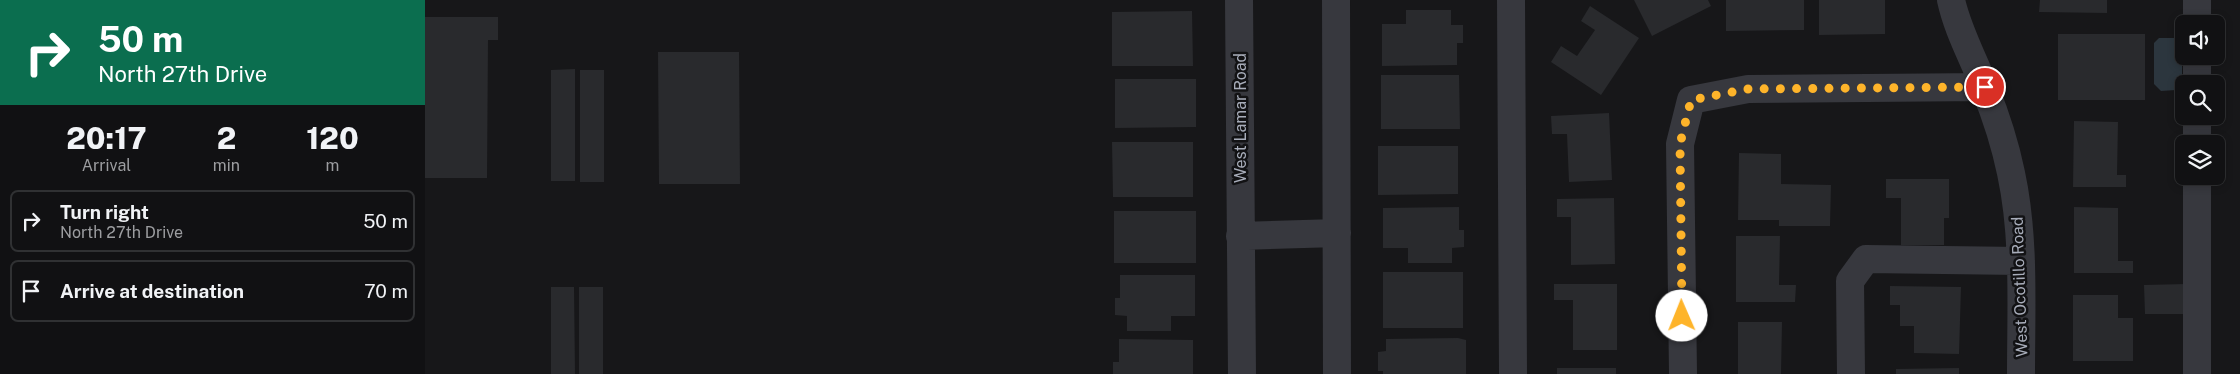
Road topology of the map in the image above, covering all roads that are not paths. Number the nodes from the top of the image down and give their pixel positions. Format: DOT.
graph roads {
  1 [pos="1239,0"];
  2 [pos="1336,0"];
  3 [pos="1511,0"];
  4 [pos="1951,0"];
  5 [pos="2197,0"];
  6 [pos="2197,15"];
  7 [pos="1985,87"];
  8 [pos="2197,185"];
  9 [pos="1337,233"];
  10 [pos="1240,236"];
  11 [pos="2021,261"];
  12 [pos="1241,374"];
  13 [pos="1337,374"];
  14 [pos="1513,374"];
  15 [pos="1683,374"];
  16 [pos="1851,374"];
  17 [pos="2021,374"];
  18 [pos="2197,374"];
  1 -- 10 [label="street, West Lamar Road"];
  2 -- 9 [label="street"];
  3 -- 14 [label="street"];
  4 -- 7 [label="street, West Ocotillo Road"];
  5 -- 6 [label="street"];
  7 -- 11 [label="street, West Ocotillo Road"];
  7 -- 15 [label="street"];
  8 -- 18 [label="street"];
  9 -- 10 [label="street"];
  9 -- 13 [label="street"];
  10 -- 12 [label="street, West Lamar Road"];
  11 -- 16 [label="street"];
  11 -- 17 [label="street, West Ocotillo Road"];
}
